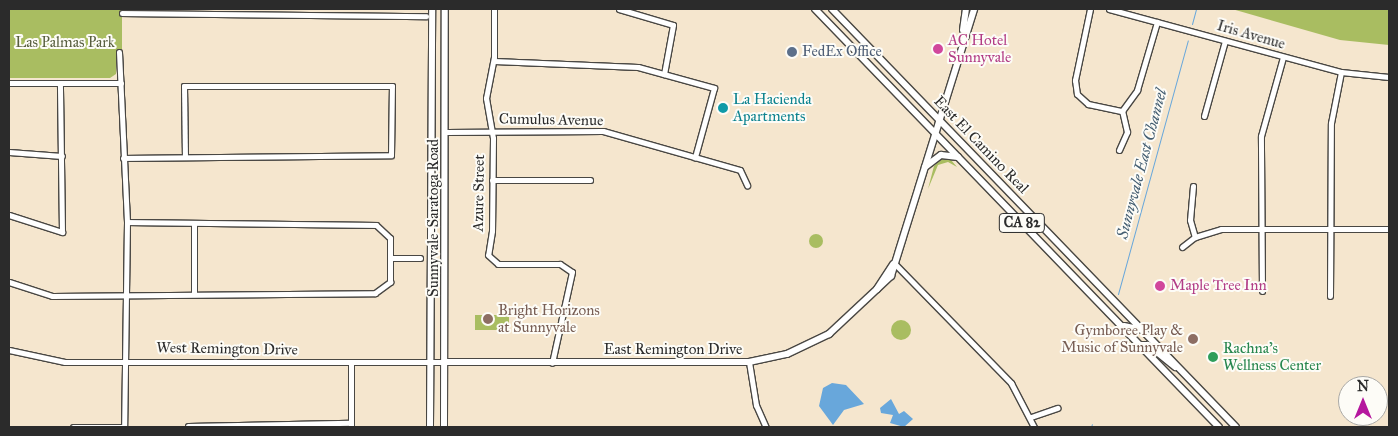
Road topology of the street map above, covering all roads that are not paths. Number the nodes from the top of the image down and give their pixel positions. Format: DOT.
graph roads {
  1 [pos="371,9"];
  2 [pos="432,9"];
  3 [pos="445,9"];
  4 [pos="494,9"];
  5 [pos="619,9"];
  6 [pos="815,9"];
  7 [pos="832,9"];
  8 [pos="966,9"];
  9 [pos="974,9"];
  10 [pos="1090,9"];
  11 [pos="1109,9"];
  12 [pos="640,11"];
  13 [pos="122,13"];
  14 [pos="371,16"];
  15 [pos="426,16"];
  16 [pos="1157,22"];
  17 [pos="963,34"];
  18 [pos="1225,41"];
  19 [pos="119,52"];
  20 [pos="1283,57"];
  21 [pos="494,62"];
  22 [pos="1341,72"];
  23 [pos="664,74"];
  24 [pos="1389,77"];
  25 [pos="9,83"];
  26 [pos="60,83"];
  27 [pos="121,83"];
  28 [pos="1122,111"];
  29 [pos="1204,116"];
  30 [pos="938,119"];
  31 [pos="491,131"];
  32 [pos="446,132"];
  33 [pos="934,132"];
  34 [pos="1119,150"];
  35 [pos="9,152"];
  36 [pos="62,156"];
  37 [pos="695,156"];
  38 [pos="185,157"];
  39 [pos="958,157"];
  40 [pos="123,158"];
  41 [pos="924,168"];
  42 [pos="492,180"];
  43 [pos="590,180"];
  44 [pos="747,185"];
  45 [pos="1193,186"];
  46 [pos="9,215"];
  47 [pos="127,222"];
  48 [pos="194,223"];
  49 [pos="1261,229"];
  50 [pos="1333,229"];
  51 [pos="1389,229"];
  52 [pos="1195,237"];
  53 [pos="1182,247"];
  54 [pos="391,258"];
  55 [pos="420,258"];
  56 [pos="894,263"];
  57 [pos="9,282"];
  58 [pos="1262,291"];
  59 [pos="127,292"];
  60 [pos="194,292"];
  61 [pos="1330,296"];
  62 [pos="1120,324"];
  63 [pos="1143,330"];
  64 [pos="1140,345"];
  65 [pos="9,350"];
  66 [pos="127,361"];
  67 [pos="432,362"];
  68 [pos="446,362"];
  69 [pos="552,362"];
  70 [pos="749,362"];
  71 [pos="351,363"];
  72 [pos="1181,370"];
  73 [pos="1057,408"];
  74 [pos="1031,417"];
  75 [pos="351,425"];
  76 [pos="188,426"];
  77 [pos="74,427"];
  78 [pos="124,427"];
  79 [pos="221,427"];
  80 [pos="430,427"];
  81 [pos="444,427"];
  82 [pos="766,427"];
  83 [pos="1034,427"];
  84 [pos="1219,427"];
  85 [pos="1236,427"];
  1 -- 14 [label="street"];
  2 -- 67 [label="main road, Sunnyvale-Saratoga Road"];
  3 -- 32 [label="main road, Sunnyvale-Saratoga Road"];
  4 -- 21 [label="street, Azure Street"];
  5 -- 12 [label="street"];
  6 -- 33 [label="main road, East El Camino Real / CA 82"];
  7 -- 30 [label="main road, East El Camino Real / CA 82"];
  8 -- 17 [label="main road"];
  9 -- 17 [label="main road"];
  10 -- 28 [label="street"];
  11 -- 16 [label="street, Iris Avenue"];
  12 -- 23 [label="street"];
  13 -- 14 [label="street"];
  14 -- 15 [label="street"];
  16 -- 18 [label="street, Iris Avenue"];
  16 -- 28 [label="street"];
  17 -- 30 [label="main road, East Remington Drive"];
  18 -- 20 [label="street, Iris Avenue"];
  18 -- 29 [label="street"];
  19 -- 27 [label="street"];
  20 -- 22 [label="street, Iris Avenue"];
  20 -- 49 [label="street"];
  21 -- 23 [label="street"];
  21 -- 31 [label="street, Azure Street"];
  22 -- 24 [label="street, Iris Avenue"];
  22 -- 50 [label="street"];
  23 -- 37 [label="street"];
  25 -- 26 [label="street"];
  26 -- 27 [label="street"];
  26 -- 36 [label="street"];
  27 -- 40 [label="street"];
  28 -- 34 [label="street"];
  30 -- 33 [label="main road, East Remington Drive"];
  30 -- 63 [label="main road, East El Camino Real / CA 82"];
  31 -- 32 [label="street, Cumulus Avenue"];
  31 -- 37 [label="street, Cumulus Avenue"];
  31 -- 42 [label="street, Azure Street"];
  32 -- 68 [label="main road, Sunnyvale-Saratoga Road"];
  33 -- 39 [label="main road, East El Camino Real / CA 82"];
  33 -- 41 [label="main road, East Remington Drive"];
  35 -- 36 [label="street"];
  36 -- 46 [label="street"];
  37 -- 44 [label="street, Cumulus Avenue"];
  38 -- 38 [label="street"];
  38 -- 40 [label="street"];
  39 -- 41 [label="main road"];
  39 -- 62 [label="main road, East El Camino Real / CA 82"];
  40 -- 47 [label="street"];
  41 -- 56 [label="main road, East Remington Drive"];
  42 -- 43 [label="street"];
  42 -- 69 [label="street, Azure Street"];
  45 -- 52 [label="street"];
  47 -- 48 [label="street"];
  47 -- 59 [label="street"];
  48 -- 54 [label="street"];
  48 -- 60 [label="street"];
  49 -- 50 [label="street"];
  49 -- 52 [label="street"];
  49 -- 58 [label="street"];
  50 -- 51 [label="street"];
  50 -- 61 [label="street"];
  52 -- 53 [label="street"];
  54 -- 55 [label="street"];
  54 -- 60 [label="street"];
  56 -- 70 [label="main road, East Remington Drive"];
  56 -- 74 [label="street"];
  57 -- 59 [label="street"];
  59 -- 60 [label="street"];
  59 -- 66 [label="street"];
  62 -- 63 [label="main road"];
  62 -- 64 [label="main road, East El Camino Real / CA 82"];
  63 -- 72 [label="main road, East El Camino Real / CA 82"];
  64 -- 72 [label="main road"];
  64 -- 84 [label="main road, East El Camino Real / CA 82"];
  65 -- 66 [label="street, West Remington Drive"];
  66 -- 71 [label="street, West Remington Drive"];
  66 -- 78 [label="street"];
  67 -- 68 [label="street, West Remington Drive"];
  67 -- 71 [label="street, West Remington Drive"];
  67 -- 80 [label="main road, Sunnyvale-Saratoga Road"];
  68 -- 69 [label="main road, East Remington Drive"];
  68 -- 81 [label="main road, Sunnyvale-Saratoga Road"];
  69 -- 70 [label="main road, East Remington Drive"];
  70 -- 82 [label="street"];
  71 -- 75 [label="street"];
  72 -- 85 [label="main road, East El Camino Real / CA 82"];
  73 -- 74 [label="street"];
  74 -- 83 [label="street"];
  75 -- 79 [label="street"];
  76 -- 79 [label="street"];
  77 -- 78 [label="street"];
}
